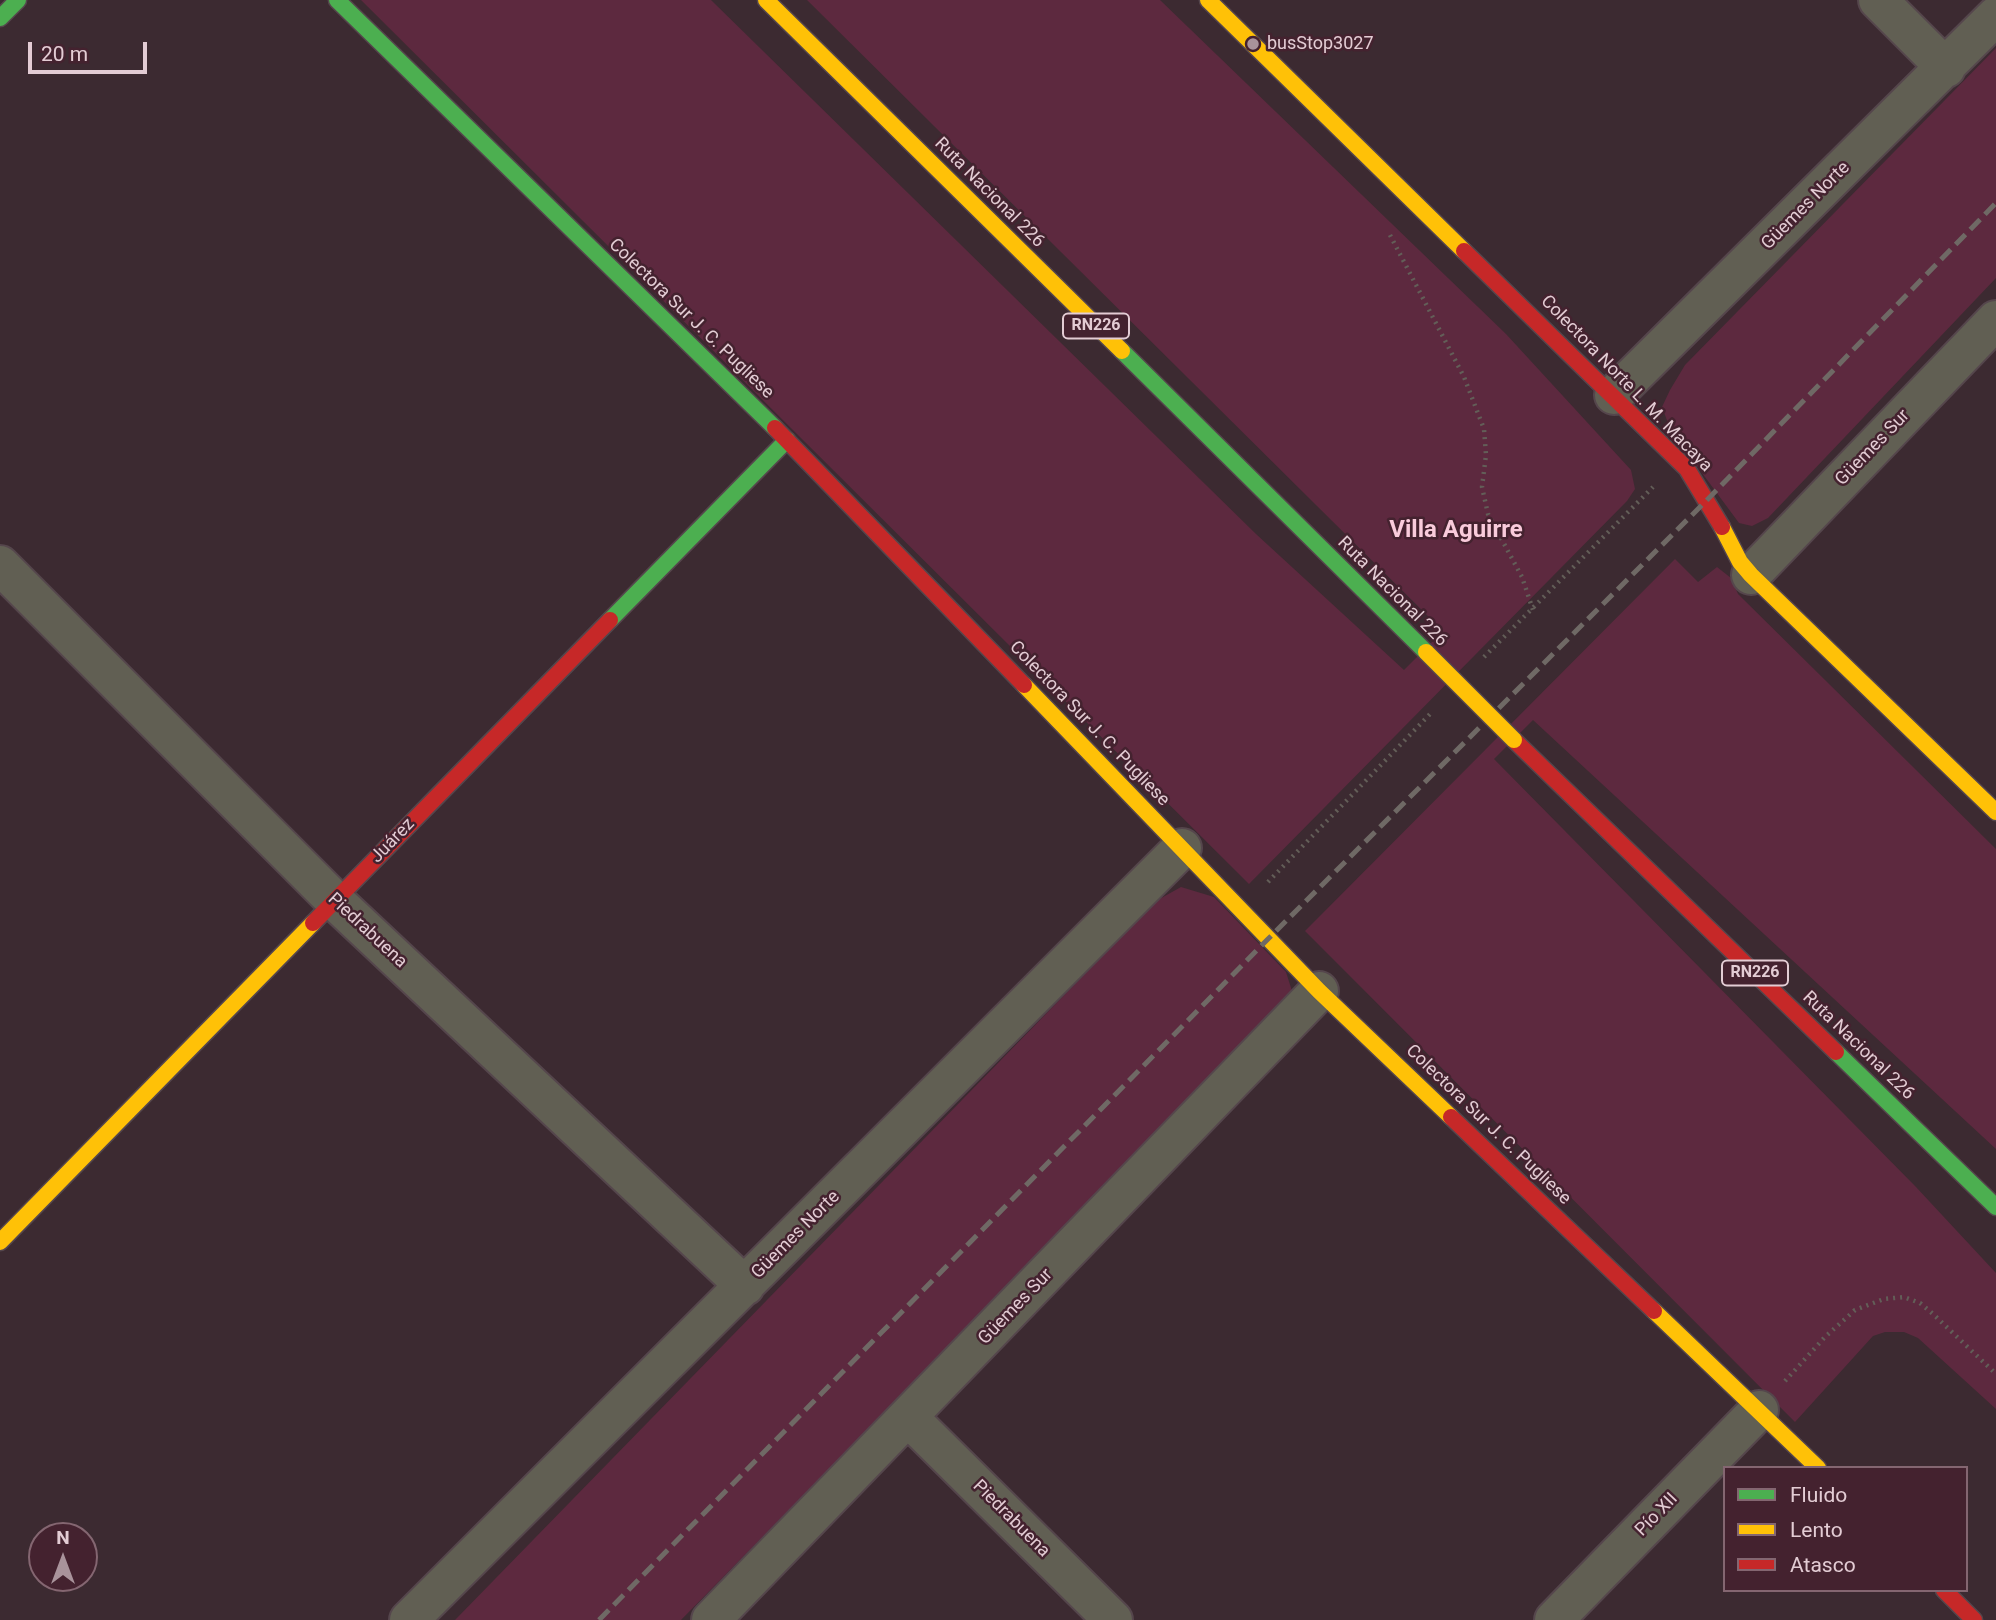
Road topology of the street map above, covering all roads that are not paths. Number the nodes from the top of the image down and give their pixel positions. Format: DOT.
graph roads {
  1 [pos="18,0"];
  2 [pos="337,0"];
  3 [pos="766,0"];
  4 [pos="1209,0"];
  5 [pos="1878,0"];
  6 [pos="1996,16"];
  7 [pos="0,18"];
  8 [pos="1946,68"];
  9 [pos="1996,320"];
  10 [pos="1614,395"];
  11 [pos="787,440"];
  12 [pos="0,565"];
  13 [pos="1751,575"];
  14 [pos="1996,812"];
  15 [pos="1182,848"];
  16 [pos="335,901"];
  17 [pos="1319,991"];
  18 [pos="1996,1207"];
  19 [pos="0,1242"];
  20 [pos="745,1286"];
  21 [pos="1759,1410"];
  22 [pos="909,1419"];
  23 [pos="1816,1466"];
  24 [pos="1946,1592"];
  25 [pos="409,1620"];
  26 [pos="711,1620"];
  27 [pos="1113,1620"];
  28 [pos="1554,1620"];
  29 [pos="1974,1620"];
  1 -- 7 [label="main road"];
  2 -- 11 [label="main road, Colectora Sur J. C. Pugliese"];
  3 -- 18 [label="main road, Ruta Nacional 226 / RN226, bridge"];
  4 -- 10 [label="main road, Colectora Norte L. M. Macaya"];
  5 -- 8 [label="street"];
  6 -- 8 [label="street, Güemes Norte"];
  8 -- 10 [label="street, Güemes Norte"];
  9 -- 13 [label="street, Güemes Sur"];
  10 -- 13 [label="main road, Colectora Norte L. M. Macaya"];
  11 -- 15 [label="main road, Colectora Sur J. C. Pugliese"];
  11 -- 16 [label="main road, Juárez"];
  12 -- 16 [label="street, Piedrabuena"];
  13 -- 14 [label="main road, Colectora Norte L. M. Macaya"];
  15 -- 17 [label="main road, Colectora Sur J. C. Pugliese"];
  15 -- 20 [label="street, Güemes Norte"];
  16 -- 19 [label="main road, Juárez"];
  16 -- 20 [label="street, Piedrabuena"];
  17 -- 21 [label="main road, Colectora Sur J. C. Pugliese"];
  17 -- 22 [label="street, Güemes Sur"];
  20 -- 25 [label="street, Güemes Norte"];
  21 -- 23 [label="main road, Colectora Sur J. C. Pugliese"];
  21 -- 28 [label="street, Pío XII"];
  22 -- 26 [label="street, Güemes Sur"];
  22 -- 27 [label="street, Piedrabuena"];
  24 -- 29 [label="main road"];
}
